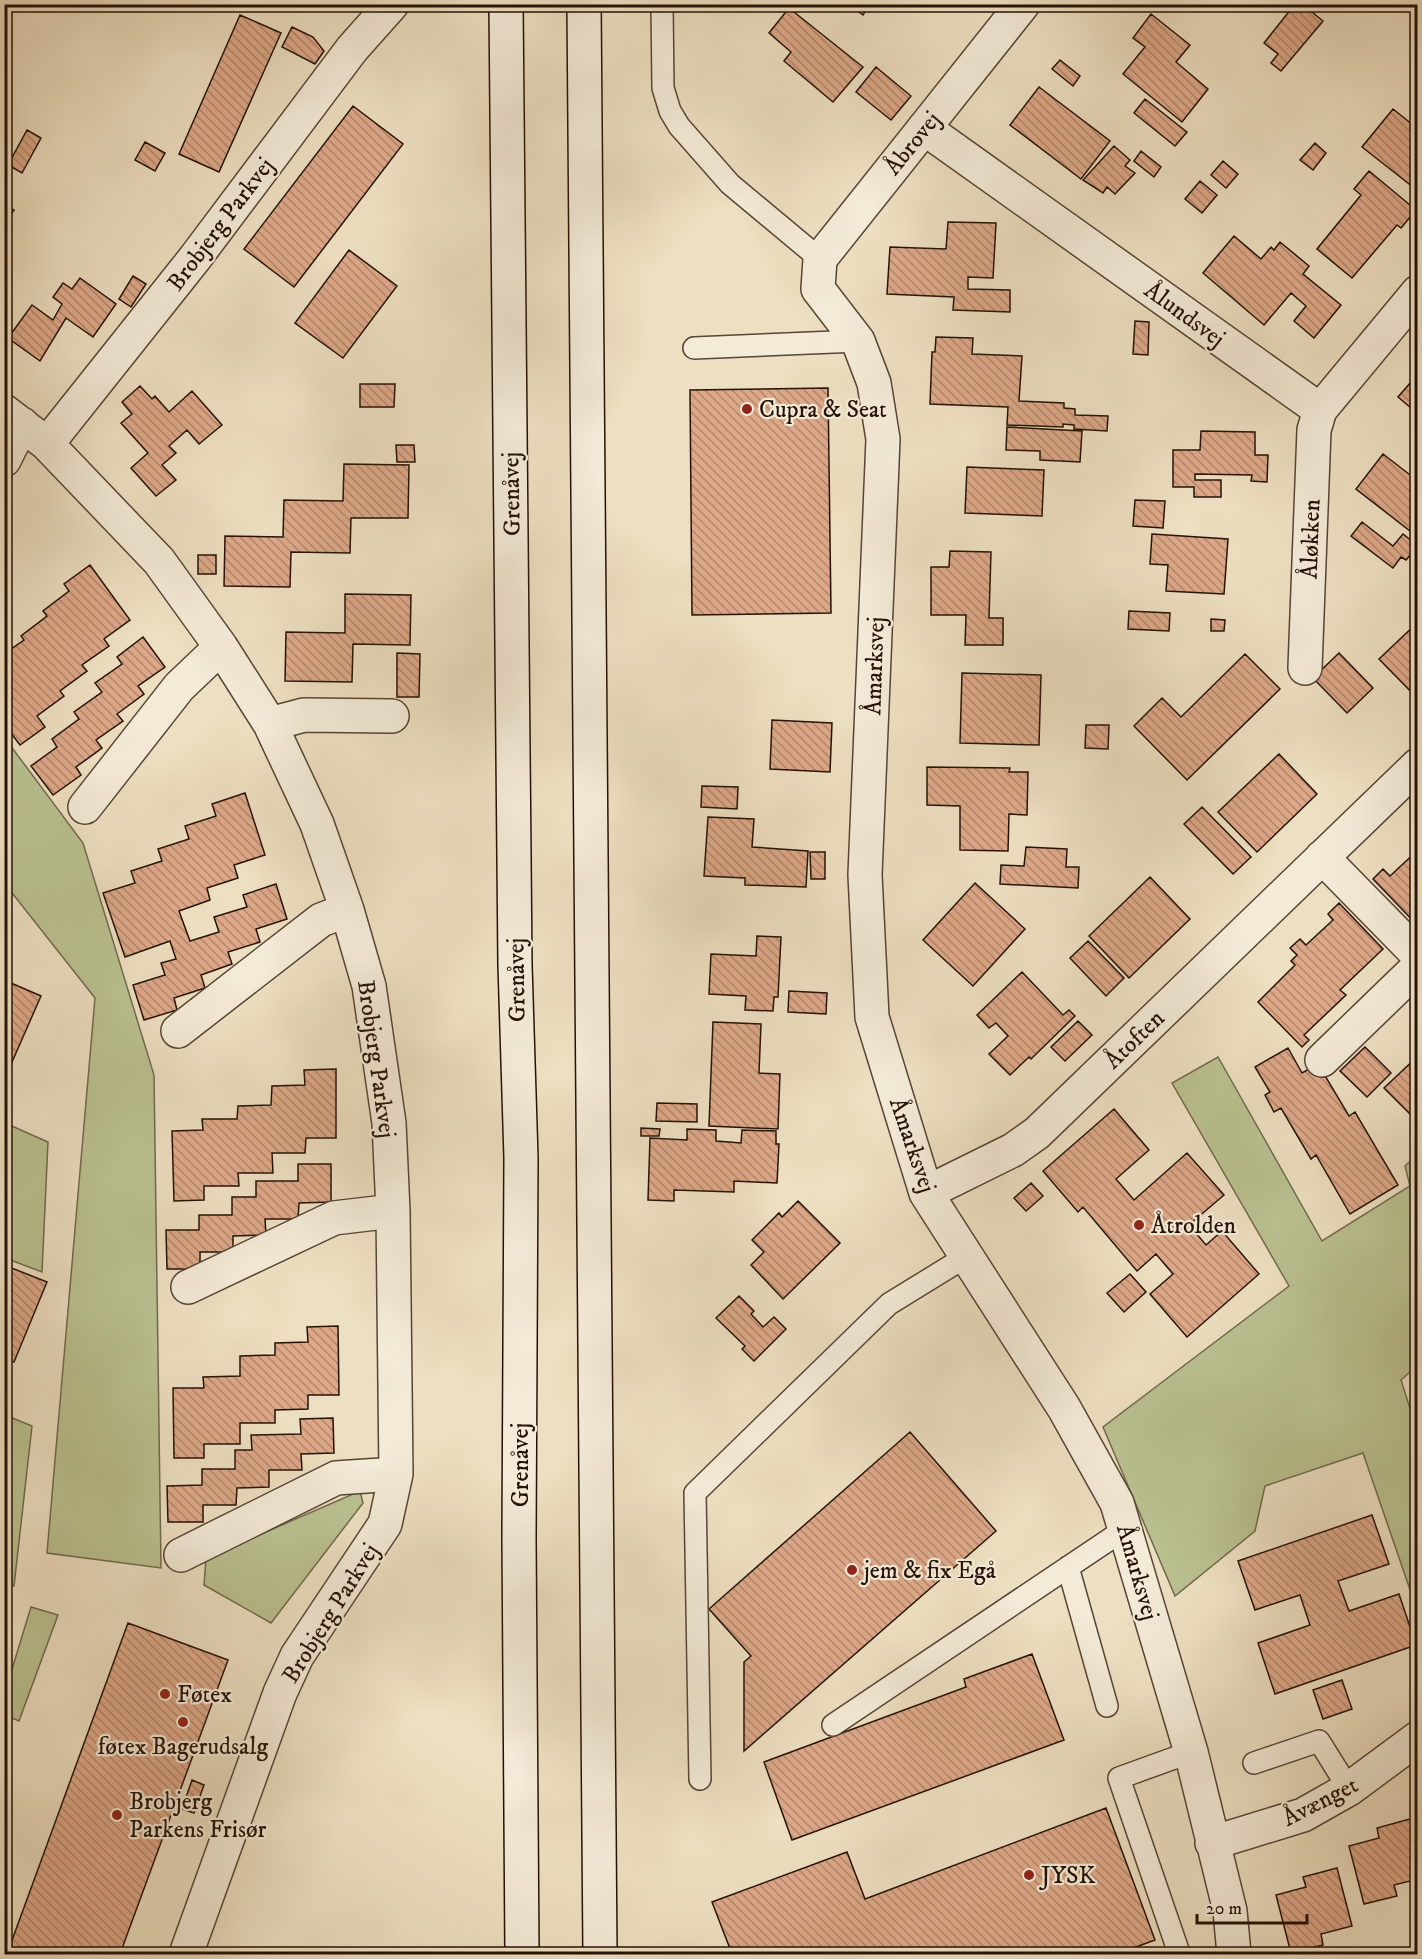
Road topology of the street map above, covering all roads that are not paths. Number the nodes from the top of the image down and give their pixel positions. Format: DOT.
graph roads {
  1 [pos="392,4"];
  2 [pos="506,4"];
  3 [pos="584,4"];
  4 [pos="662,4"];
  5 [pos="1023,4"];
  6 [pos="924,128"];
  7 [pos="819,274"];
  8 [pos="1418,292"];
  9 [pos="858,341"];
  10 [pos="694,348"];
  11 [pos="1320,410"];
  12 [pos="13,417"];
  13 [pos="47,444"];
  14 [pos="4,460"];
  15 [pos="221,646"];
  16 [pos="1305,668"];
  17 [pos="392,716"];
  18 [pos="270,724"];
  19 [pos="1418,765"];
  20 [pos="85,807"];
  21 [pos="1322,857"];
  22 [pos="347,910"];
  23 [pos="1418,955"];
  24 [pos="1418,967"];
  25 [pos="178,1031"];
  26 [pos="1322,1059"];
  27 [pos="926,1192"];
  28 [pos="393,1211"];
  29 [pos="968,1256"];
  30 [pos="188,1287"];
  31 [pos="396,1474"];
  32 [pos="1125,1529"];
  33 [pos="181,1555"];
  34 [pos="1068,1567"];
  35 [pos="1107,1706"];
  36 [pos="833,1725"];
  37 [pos="1418,1738"];
  38 [pos="1191,1752"];
  39 [pos="1254,1763"];
  40 [pos="700,1779"];
  41 [pos="1349,1789"];
  42 [pos="1212,1843"];
  43 [pos="186,1954"];
  44 [pos="522,1954"];
  45 [pos="600,1954"];
  46 [pos="1175,1954"];
  47 [pos="1234,1954"];
  1 -- 13 [label="street, Brobjerg Parkvej"];
  2 -- 44 [label="street, Grenåvej"];
  3 -- 45 [label="street"];
  4 -- 7 [label="lane"];
  5 -- 6 [label="street, Åbrovej"];
  6 -- 7 [label="street, Åbrovej"];
  6 -- 11 [label="street, Ålundsvej"];
  7 -- 9 [label="street, Åmarksvej"];
  8 -- 11 [label="street"];
  9 -- 10 [label="lane"];
  9 -- 27 [label="street, Åmarksvej"];
  11 -- 16 [label="street, Åløkken"];
  12 -- 13 [label="street, Brobjerg Parkvej"];
  12 -- 14 [label="street, Brobjerg Parkvej"];
  13 -- 15 [label="street, Brobjerg Parkvej"];
  15 -- 18 [label="street, Brobjerg Parkvej"];
  15 -- 20 [label="street"];
  17 -- 18 [label="street"];
  18 -- 22 [label="street, Brobjerg Parkvej"];
  19 -- 21 [label="street, Åtoften"];
  21 -- 23 [label="street"];
  21 -- 27 [label="street, Åtoften"];
  22 -- 25 [label="street"];
  22 -- 28 [label="street, Brobjerg Parkvej"];
  24 -- 26 [label="street"];
  27 -- 29 [label="street, Åmarksvej"];
  28 -- 30 [label="street"];
  28 -- 31 [label="street, Brobjerg Parkvej"];
  29 -- 32 [label="street, Åmarksvej"];
  29 -- 40 [label="lane"];
  31 -- 33 [label="street"];
  31 -- 43 [label="street, Brobjerg Parkvej"];
  32 -- 34 [label="lane"];
  32 -- 38 [label="street, Åmarksvej"];
  34 -- 35 [label="lane"];
  34 -- 36 [label="lane"];
  37 -- 41 [label="street, Åvænget"];
  38 -- 42 [label="street, Åmarksvej"];
  38 -- 46 [label="lane"];
  39 -- 41 [label="lane"];
  41 -- 42 [label="street, Åvænget"];
  42 -- 47 [label="street, Åmarksvej"];
}
